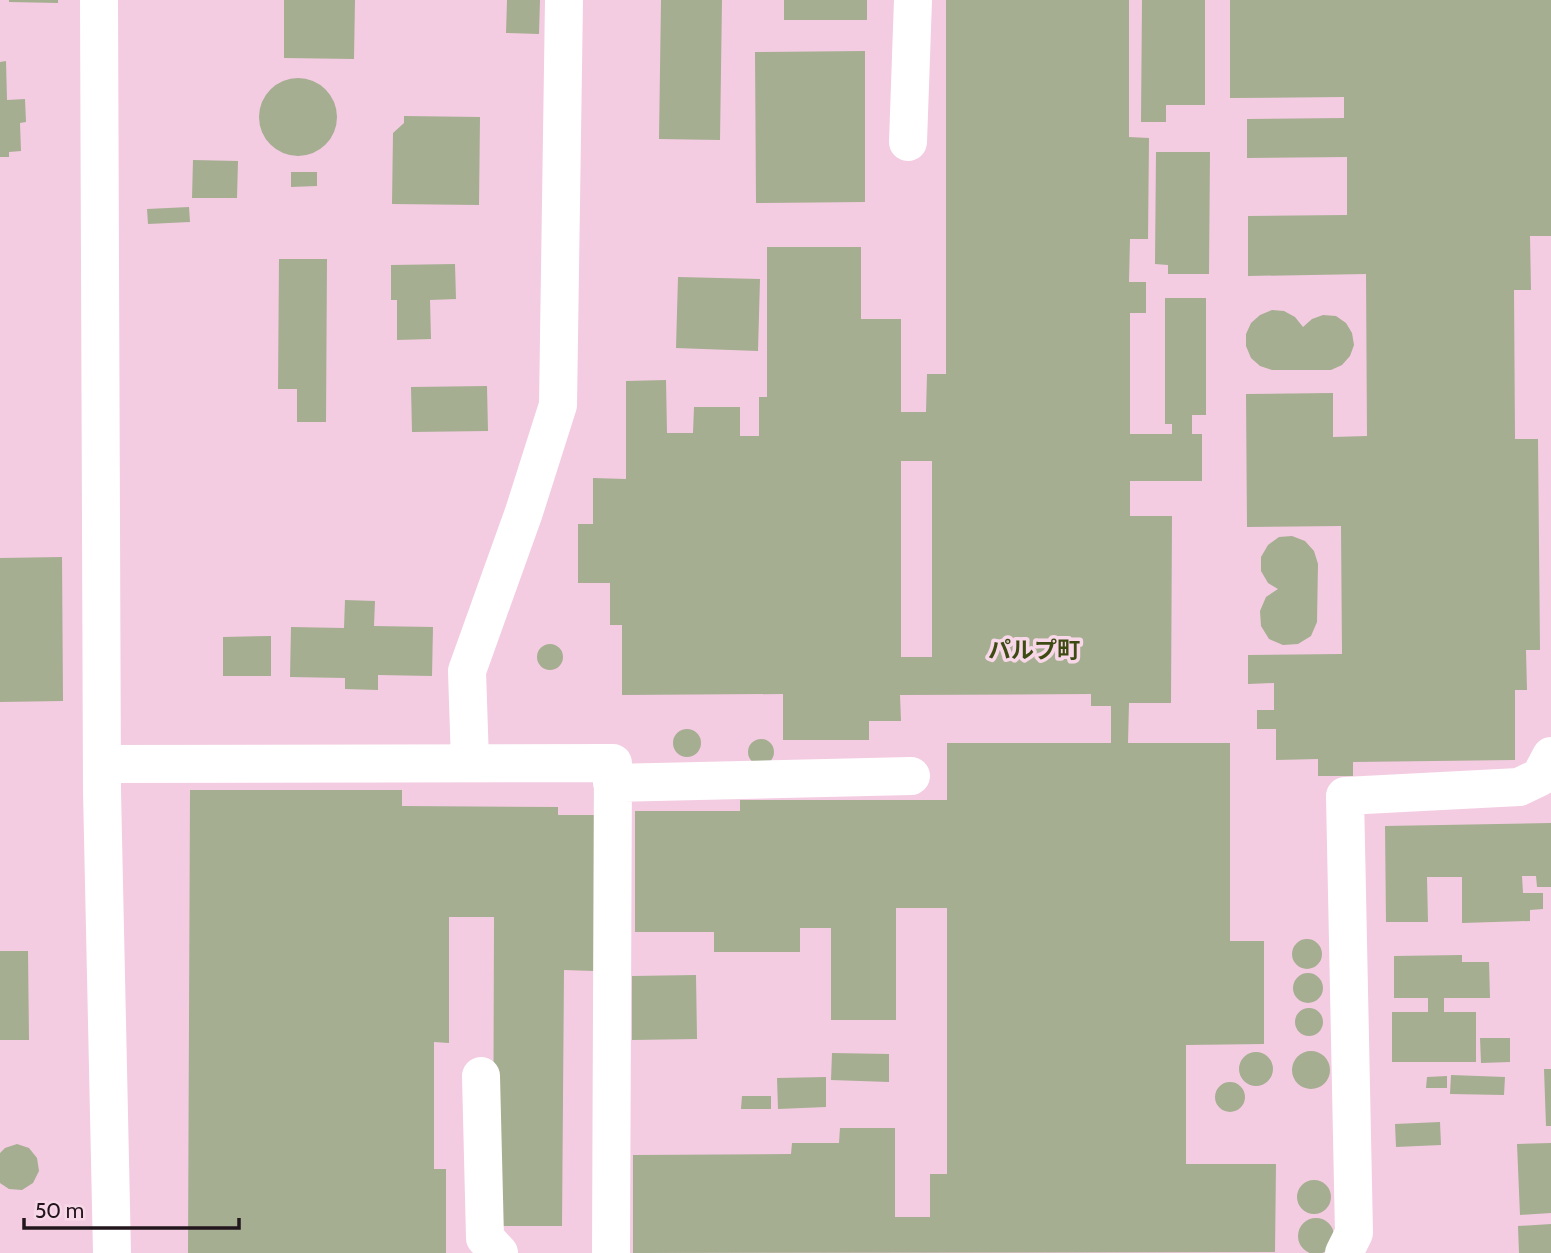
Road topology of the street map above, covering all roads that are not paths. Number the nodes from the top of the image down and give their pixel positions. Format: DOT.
graph roads {
  1 [pos="99,0"];
  2 [pos="564,0"];
  3 [pos="914,0"];
  4 [pos="908,142"];
  5 [pos="1551,756"];
  6 [pos="470,762"];
  7 [pos="102,764"];
  8 [pos="911,776"];
  9 [pos="612,783"];
  10 [pos="481,1076"];
  11 [pos="112,1253"];
  12 [pos="499,1253"];
  13 [pos="611,1253"];
  14 [pos="1344,1253"];
  1 -- 7 [label="lane"];
  2 -- 6 [label="lane"];
  3 -- 4 [label="lane"];
  5 -- 14 [label="lane"];
  6 -- 7 [label="lane"];
  6 -- 9 [label="lane"];
  7 -- 11 [label="lane"];
  8 -- 9 [label="lane"];
  9 -- 13 [label="lane"];
  10 -- 12 [label="lane"];
}
